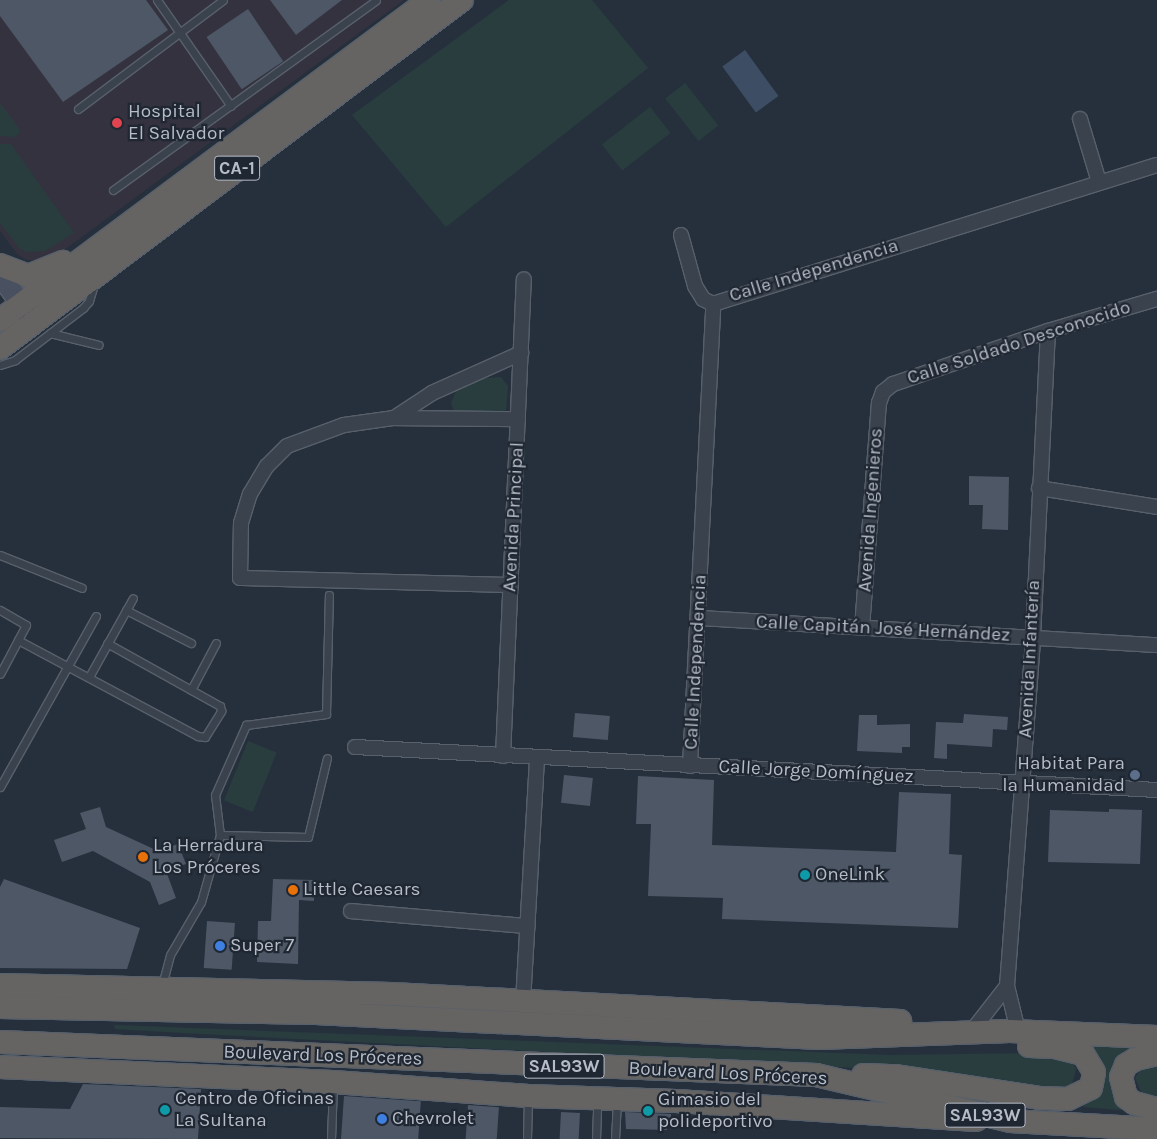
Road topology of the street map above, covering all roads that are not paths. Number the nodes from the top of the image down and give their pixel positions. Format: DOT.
graph roads {
  1 [pos="157,0"];
  2 [pos="223,0"];
  3 [pos="462,0"];
  4 [pos="371,1"];
  5 [pos="429,9"];
  6 [pos="180,32"];
  7 [pos="230,106"];
  8 [pos="78,109"];
  9 [pos="1080,119"];
  10 [pos="258,139"];
  11 [pos="1157,165"];
  12 [pos="1099,182"];
  13 [pos="113,190"];
  14 [pos="682,235"];
  15 [pos="108,238"];
  16 [pos="0,265"];
  17 [pos="100,274"];
  18 [pos="0,275"];
  19 [pos="524,279"];
  20 [pos="1157,299"];
  21 [pos="714,304"];
  22 [pos="35,319"];
  23 [pos="0,320"];
  24 [pos="1048,331"];
  25 [pos="2,345"];
  26 [pos="99,345"];
  27 [pos="521,353"];
  28 [pos="0,365"];
  29 [pos="883,392"];
  30 [pos="393,418"];
  31 [pos="518,419"];
  32 [pos="1039,488"];
  33 [pos="1157,507"];
  34 [pos="0,555"];
  35 [pos="511,585"];
  36 [pos="82,588"];
  37 [pos="329,594"];
  38 [pos="133,598"];
  39 [pos="0,610"];
  40 [pos="126,610"];
  41 [pos="96,616"];
  42 [pos="699,618"];
  43 [pos="862,628"];
  44 [pos="1033,637"];
  45 [pos="18,640"];
  46 [pos="108,643"];
  47 [pos="191,643"];
  48 [pos="216,643"];
  49 [pos="1157,645"];
  50 [pos="68,667"];
  51 [pos="0,674"];
  52 [pos="89,677"];
  53 [pos="191,690"];
  54 [pos="354,747"];
  55 [pos="503,756"];
  56 [pos="327,758"];
  57 [pos="536,758"];
  58 [pos="690,766"];
  59 [pos="1023,782"];
  60 [pos="0,787"];
  61 [pos="1157,790"];
  62 [pos="220,834"];
  63 [pos="352,911"];
  64 [pos="527,926"];
  65 [pos="0,985"];
  66 [pos="1007,986"];
  67 [pos="130,988"];
  68 [pos="161,988"];
  69 [pos="523,1002"];
  70 [pos="0,1007"];
  71 [pos="316,1014"];
  72 [pos="975,1027"];
  73 [pos="1014,1031"];
  74 [pos="1157,1037"];
  75 [pos="819,1038"];
  76 [pos="0,1042"];
  77 [pos="1157,1054"];
  78 [pos="311,1056"];
  79 [pos="0,1067"];
  80 [pos="141,1072"];
  81 [pos="816,1075"];
  82 [pos="333,1082"];
  83 [pos="528,1096"];
  84 [pos="607,1099"];
  85 [pos="1157,1109"];
  86 [pos="1010,1121"];
  87 [pos="597,1125"];
  88 [pos="1157,1129"];
  89 [pos="331,1139"];
  90 [pos="527,1139"];
  91 [pos="592,1139"];
  92 [pos="596,1139"];
  93 [pos="615,1139"];
  1 -- 6 [label="lane"];
  2 -- 6 [label="lane"];
  3 -- 5 [label="highway, CA-1"];
  4 -- 7 [label="lane"];
  5 -- 10 [label="highway, CA-1"];
  6 -- 7 [label="lane"];
  6 -- 8 [label="lane"];
  7 -- 13 [label="lane"];
  9 -- 12 [label="street"];
  10 -- 15 [label="highway, CA-1"];
  10 -- 17 [label="highway, CA-1"];
  11 -- 12 [label="street, Calle Independencia"];
  12 -- 21 [label="street, Calle Independencia"];
  14 -- 21 [label="street"];
  15 -- 16 [label="highway"];
  15 -- 22 [label="highway, CA-1"];
  17 -- 22 [label="highway, CA-1"];
  17 -- 25 [label="highway"];
  18 -- 22 [label="main road"];
  19 -- 27 [label="street, Avenida Principal"];
  20 -- 24 [label="street, Calle Soldado Desconocido"];
  21 -- 42 [label="street, Calle Independencia"];
  22 -- 23 [label="highway, CA-1"];
  22 -- 25 [label="highway, CA-1"];
  22 -- 26 [label="lane"];
  22 -- 28 [label="lane"];
  24 -- 29 [label="street, Calle Soldado Desconocido"];
  24 -- 32 [label="street, Avenida Infantería"];
  27 -- 30 [label="street"];
  27 -- 31 [label="street, Avenida Principal"];
  29 -- 43 [label="street, Avenida Ingenieros"];
  30 -- 31 [label="street"];
  30 -- 35 [label="street"];
  31 -- 35 [label="street, Avenida Principal"];
  32 -- 33 [label="street"];
  32 -- 44 [label="street, Avenida Infantería"];
  34 -- 36 [label="lane"];
  35 -- 55 [label="street, Avenida Principal"];
  37 -- 62 [label="lane"];
  38 -- 40 [label="lane"];
  39 -- 45 [label="lane"];
  40 -- 46 [label="lane"];
  40 -- 47 [label="lane"];
  41 -- 50 [label="lane"];
  42 -- 43 [label="street, Calle Capitán José Hernández"];
  42 -- 58 [label="street, Calle Independencia"];
  43 -- 44 [label="street, Calle Capitán José Hernández"];
  44 -- 49 [label="street, Calle Capitán José Hernández"];
  44 -- 59 [label="street, Avenida Infantería"];
  45 -- 50 [label="lane"];
  45 -- 51 [label="lane"];
  46 -- 52 [label="lane"];
  46 -- 53 [label="lane"];
  48 -- 53 [label="lane"];
  50 -- 52 [label="lane"];
  50 -- 60 [label="lane"];
  52 -- 53 [label="lane"];
  54 -- 55 [label="street, Calle Jorge Domínguez"];
  55 -- 57 [label="street, Calle Jorge Domínguez"];
  56 -- 62 [label="lane"];
  57 -- 58 [label="street, Calle Jorge Domínguez"];
  57 -- 64 [label="street"];
  58 -- 59 [label="street, Calle Jorge Domínguez"];
  59 -- 61 [label="street, Calle Jorge Domínguez"];
  59 -- 66 [label="street, Avenida Infantería"];
  62 -- 68 [label="lane"];
  63 -- 64 [label="street"];
  64 -- 69 [label="street"];
  65 -- 67 [label="highway"];
  66 -- 72 [label="street"];
  66 -- 73 [label="street, Avenida Infantería"];
  67 -- 68 [label="highway"];
  67 -- 71 [label="highway"];
  68 -- 69 [label="highway"];
  69 -- 72 [label="highway"];
  70 -- 71 [label="highway, SAL93W"];
  71 -- 75 [label="highway, SAL93W"];
  72 -- 73 [label="highway"];
  73 -- 74 [label="highway, SAL93W"];
  73 -- 75 [label="highway, SAL93W"];
  75 -- 81 [label="highway"];
  76 -- 78 [label="highway, Boulevard Los Próceres / SAL93W"];
  77 -- 85 [label="highway"];
  78 -- 80 [label="highway"];
  78 -- 81 [label="highway, Boulevard Los Próceres / SAL93W"];
  79 -- 80 [label="highway"];
  80 -- 82 [label="highway"];
  81 -- 86 [label="highway, Boulevard Los Próceres / SAL93W"];
  82 -- 83 [label="highway"];
  82 -- 89 [label="lane"];
  83 -- 84 [label="highway"];
  83 -- 90 [label="lane"];
  84 -- 86 [label="highway"];
  84 -- 87 [label="lane"];
  84 -- 93 [label="lane"];
  86 -- 88 [label="highway, Boulevard Los Próceres / SAL93W"];
  87 -- 91 [label="lane"];
  87 -- 92 [label="lane"];
}
